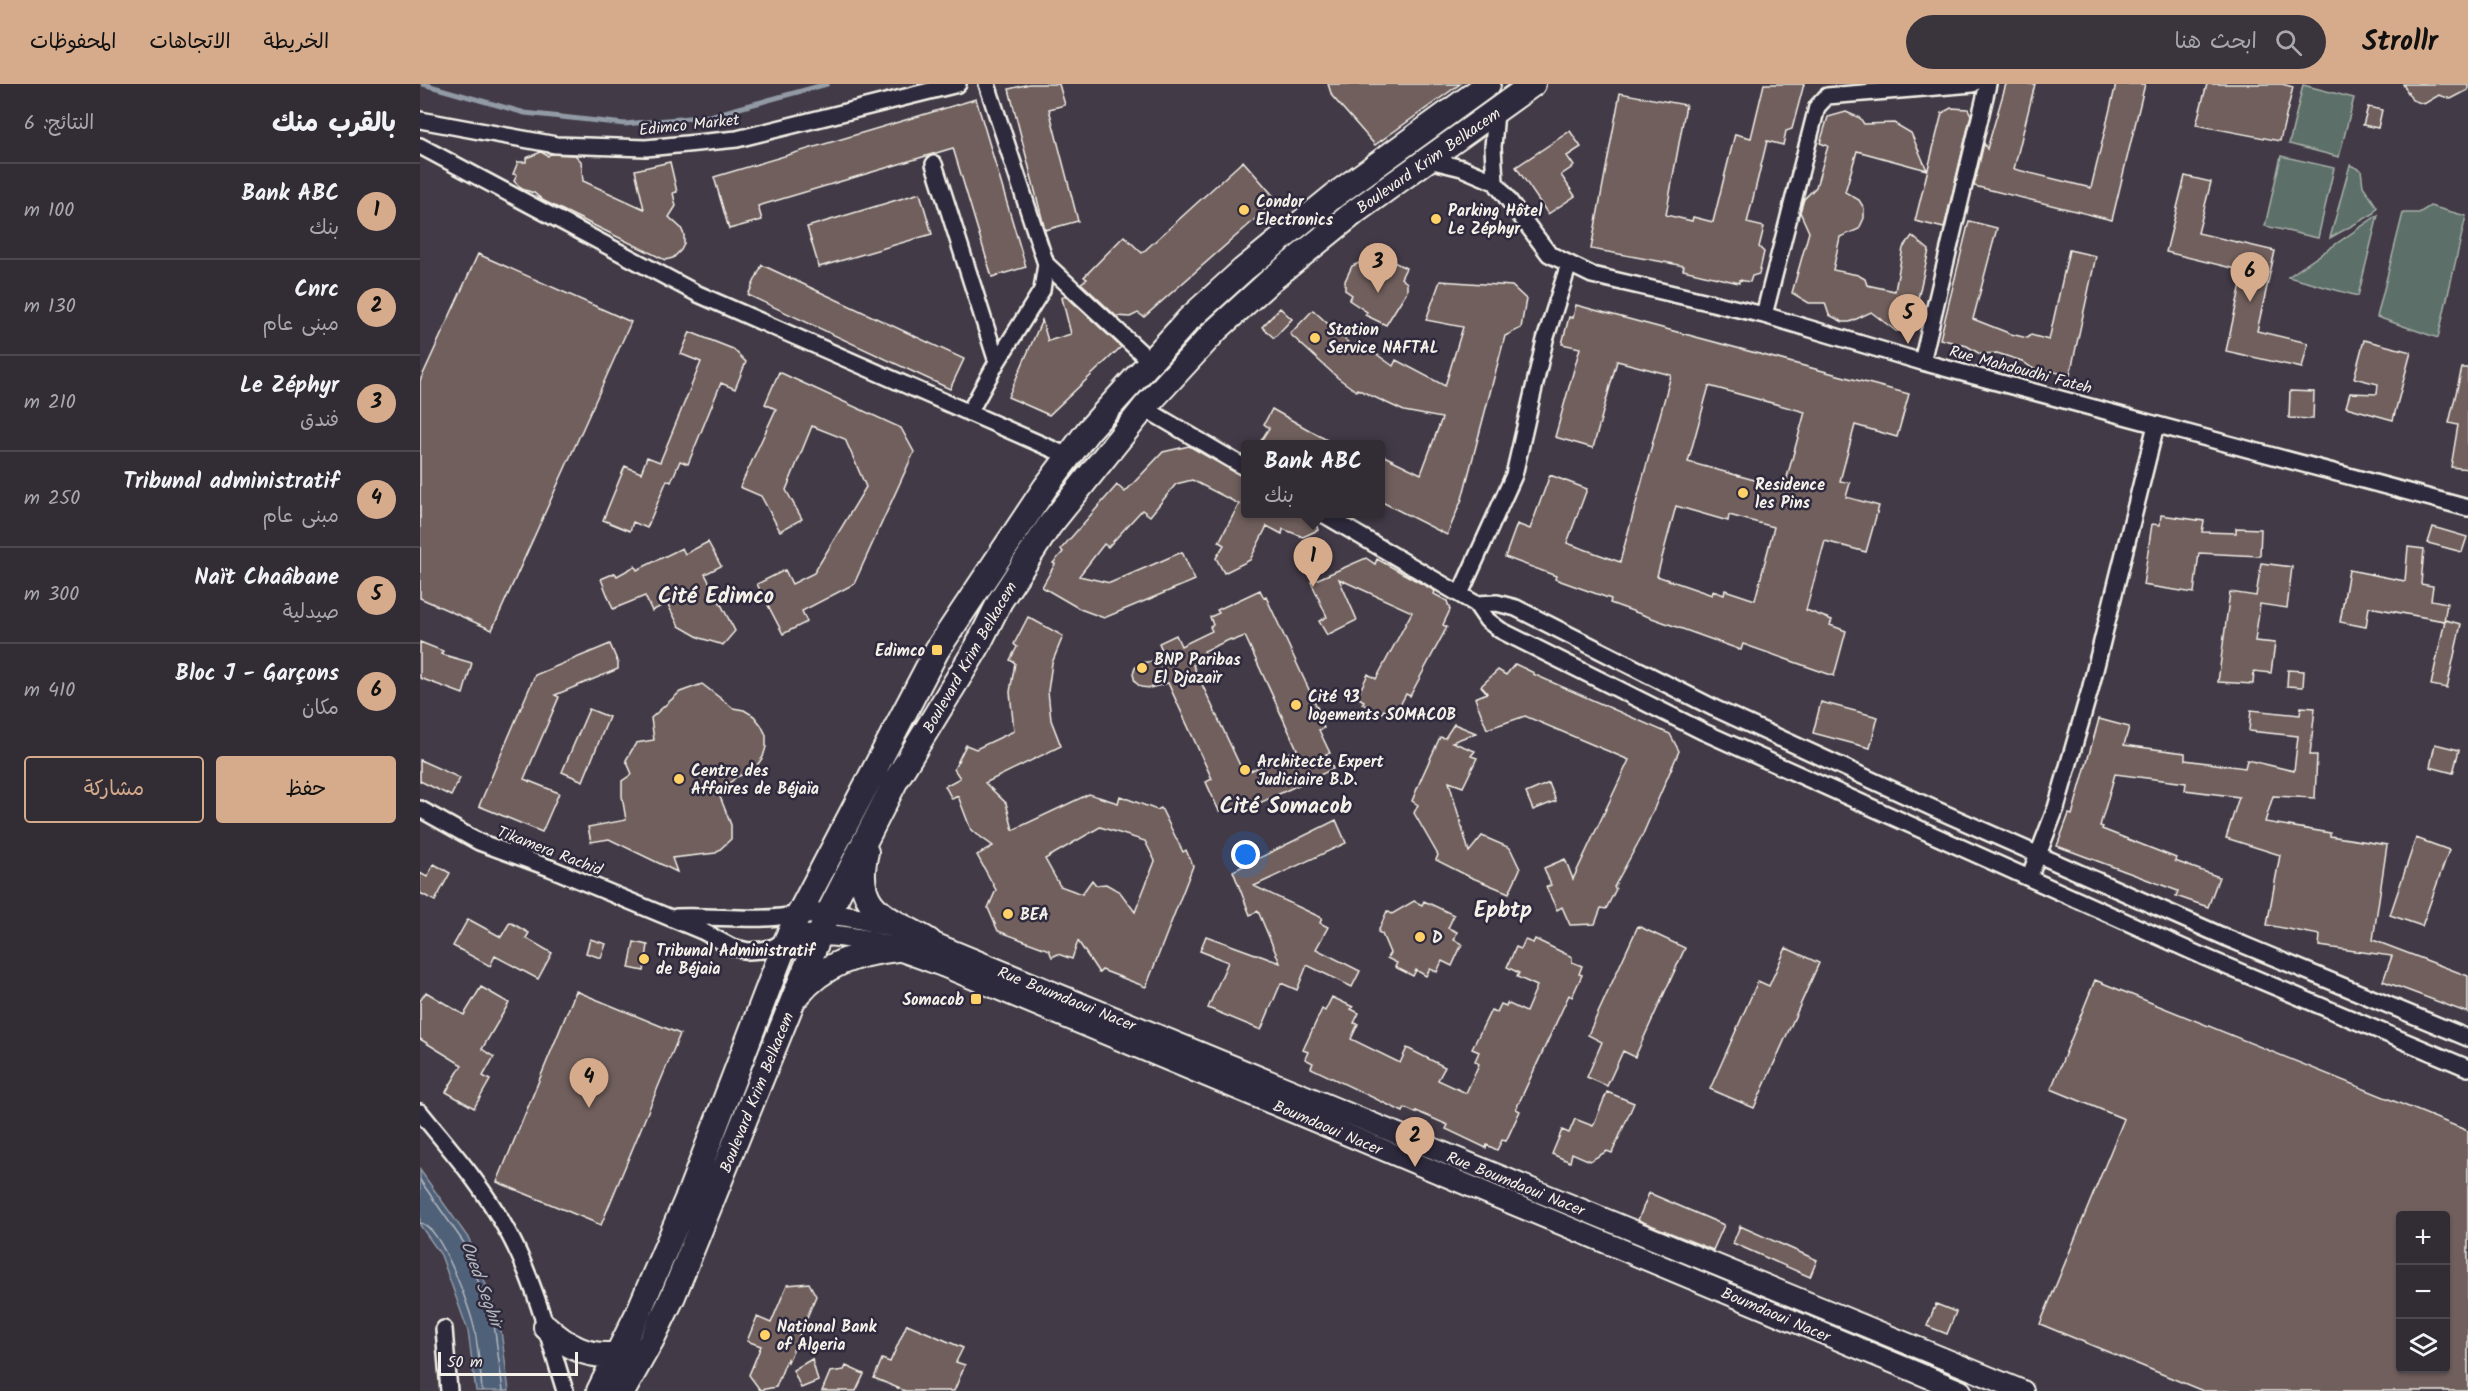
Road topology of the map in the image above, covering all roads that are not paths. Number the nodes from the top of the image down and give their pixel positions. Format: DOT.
graph roads {
  1 [pos="958,84"];
  2 [pos="987,84"];
  3 [pos="1488,84"];
  4 [pos="1533,84"];
  5 [pos="1973,84"];
  6 [pos="1988,84"];
  7 [pos="1496,112"];
  8 [pos="420,120"];
  9 [pos="420,146"];
  10 [pos="1425,159"];
  11 [pos="934,164"];
  12 [pos="1496,182"];
  13 [pos="1046,264"];
  14 [pos="1569,264"];
  15 [pos="1764,315"];
  16 [pos="1150,361"];
  17 [pos="997,362"];
  18 [pos="1922,362"];
  19 [pos="1144,408"];
  20 [pos="969,413"];
  21 [pos="2156,425"];
  22 [pos="1068,456"];
  23 [pos="1241,466"];
  24 [pos="2468,508"];
  25 [pos="1331,518"];
  26 [pos="1460,594"];
  27 [pos="1476,604"];
  28 [pos="420,809"];
  29 [pos="872,827"];
  30 [pos="2039,855"];
  31 [pos="2029,878"];
  32 [pos="799,915"];
  33 [pos="670,918"];
  34 [pos="823,925"];
  35 [pos="787,939"];
  36 [pos="929,941"];
  37 [pos="897,949"];
  38 [pos="793,1001"];
  39 [pos="2468,1038"];
  40 [pos="2468,1068"];
  41 [pos="420,1112"];
  42 [pos="546,1327"];
  43 [pos="444,1329"];
  44 [pos="618,1353"];
  45 [pos="625,1389"];
  46 [pos="449,1391"];
  47 [pos="565,1391"];
  48 [pos="599,1391"];
  49 [pos="1960,1391"];
  50 [pos="2023,1391"];
  1 -- 8 [label="street, Edimco Market"];
  2 -- 13 [label="street"];
  3 -- 16 [label="main road, Boulevard Krim Belkacem"];
  4 -- 7 [label="main road, Boulevard Krim Belkacem"];
  5 -- 15 [label="street"];
  6 -- 18 [label="street"];
  7 -- 10 [label="main road, Boulevard Krim Belkacem"];
  7 -- 12 [label="street"];
  9 -- 20 [label="street"];
  10 -- 12 [label="street"];
  10 -- 19 [label="main road, Boulevard Krim Belkacem"];
  11 -- 17 [label="street"];
  12 -- 14 [label="street, Rue Mahdoudhi Fateh"];
  13 -- 16 [label="street"];
  13 -- 17 [label="street"];
  14 -- 15 [label="street, Rue Mahdoudhi Fateh"];
  14 -- 26 [label="street"];
  15 -- 18 [label="street, Rue Mahdoudhi Fateh"];
  16 -- 22 [label="main road, Boulevard Krim Belkacem"];
  17 -- 20 [label="street"];
  18 -- 21 [label="street, Rue Mahdoudhi Fateh"];
  19 -- 23 [label="street"];
  19 -- 29 [label="main road, Boulevard Krim Belkacem"];
  20 -- 22 [label="street"];
  21 -- 24 [label="street, Rue Mahdoudhi Fateh"];
  21 -- 30 [label="street"];
  22 -- 32 [label="main road, Boulevard Krim Belkacem"];
  25 -- 26 [label="street"];
  26 -- 27 [label="street"];
  27 -- 30 [label="street"];
  27 -- 31 [label="street"];
  28 -- 33 [label="street, Tikamera Rachid"];
  29 -- 34 [label="main road, Boulevard Krim Belkacem"];
  29 -- 36 [label="main road"];
  30 -- 31 [label="street"];
  30 -- 39 [label="street"];
  31 -- 40 [label="street"];
  32 -- 33 [label="street, Tikamera Rachid"];
  32 -- 34 [label="street, Boumdaoui Nacer"];
  32 -- 35 [label="main road, Boulevard Krim Belkacem"];
  33 -- 35 [label="street, Tikamera Rachid"];
  34 -- 35 [label="street, Boumdaoui Nacer"];
  34 -- 36 [label="street, Boumdaoui Nacer"];
  34 -- 37 [label="street, Boumdaoui Nacer"];
  34 -- 38 [label="main road, Boulevard Krim Belkacem"];
  35 -- 44 [label="main road, Boulevard Krim Belkacem"];
  36 -- 50 [label="street, Boumdaoui Nacer"];
  37 -- 38 [label="main road"];
  37 -- 49 [label="street, Boumdaoui Nacer"];
  38 -- 45 [label="main road, Boulevard Krim Belkacem"];
  41 -- 42 [label="street"];
  42 -- 44 [label="main road"];
  42 -- 47 [label="street"];
  43 -- 46 [label="street"];
  44 -- 48 [label="main road, Boulevard Krim Belkacem"];
}
